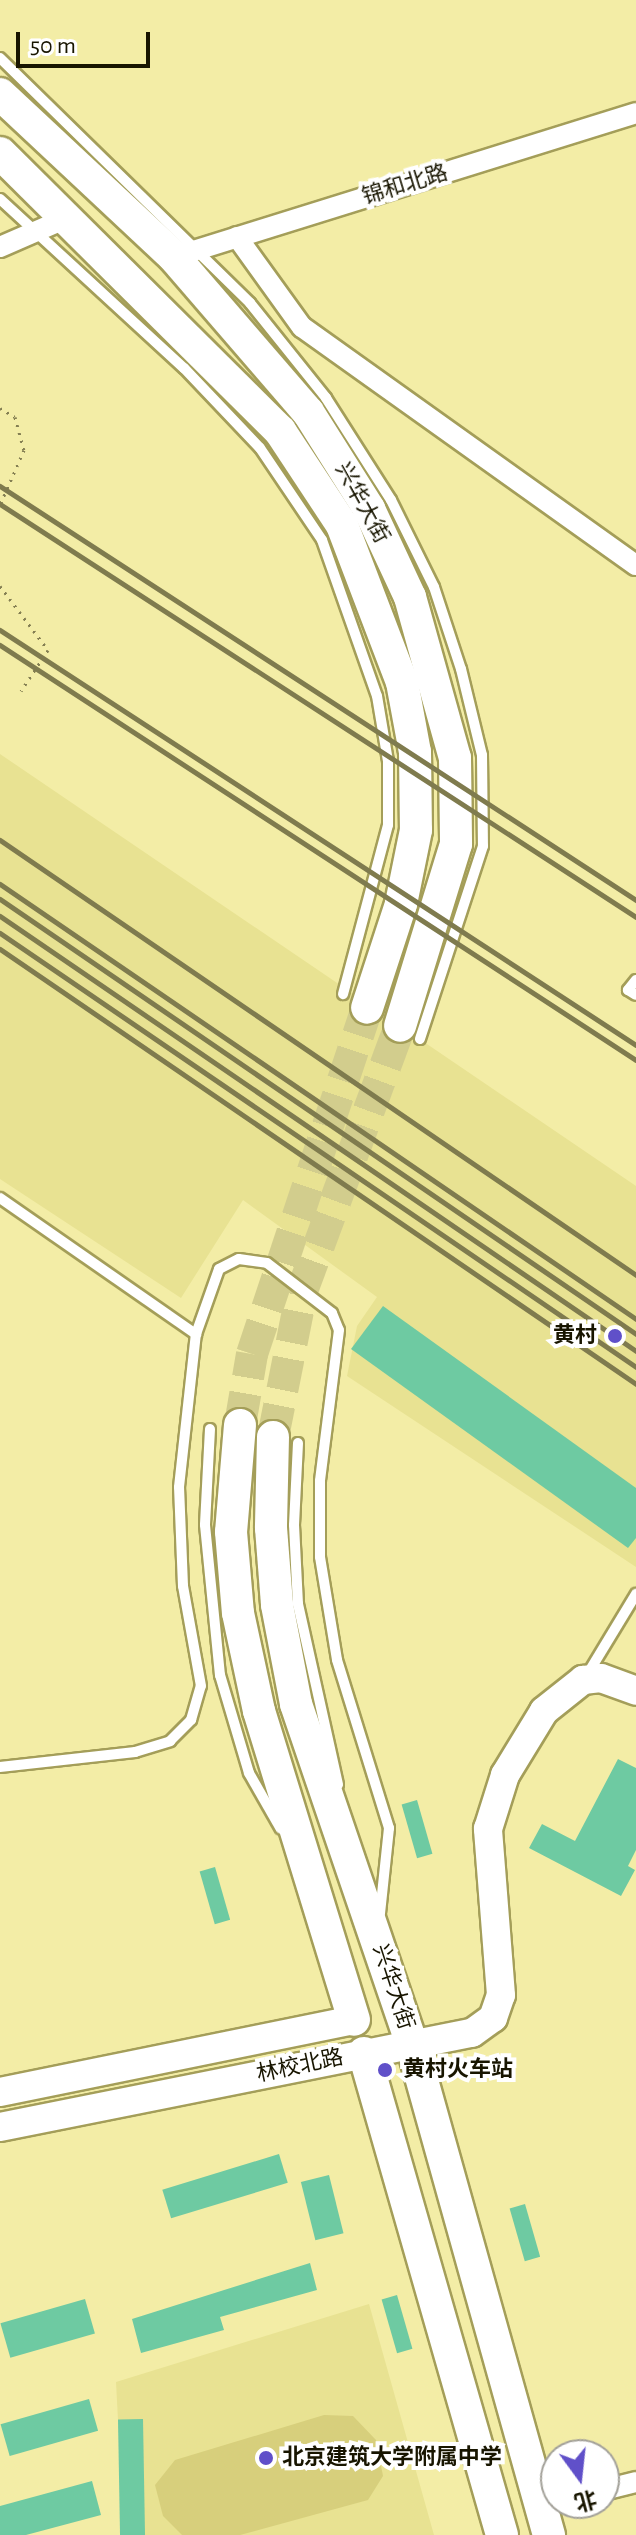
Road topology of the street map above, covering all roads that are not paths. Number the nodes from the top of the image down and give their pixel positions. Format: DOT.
graph roads {
  1 [pos="0,58"];
  2 [pos="0,94"];
  3 [pos="636,113"];
  4 [pos="0,153"];
  5 [pos="0,199"];
  6 [pos="69,217"];
  7 [pos="36,231"];
  8 [pos="237,237"];
  9 [pos="0,247"];
  10 [pos="187,253"];
  11 [pos="636,565"];
  12 [pos="636,980"];
  13 [pos="636,995"];
  14 [pos="355,1001"];
  15 [pos="410,1032"];
  16 [pos="0,1198"];
  17 [pos="196,1334"];
  18 [pos="225,1427"];
  19 [pos="286,1440"];
  20 [pos="636,1594"];
  21 [pos="583,1680"];
  22 [pos="636,1691"];
  23 [pos="0,1767"];
  24 [pos="378,1940"];
  25 [pos="354,2020"];
  26 [pos="413,2048"];
  27 [pos="364,2053"];
  28 [pos="0,2092"];
  29 [pos="0,2127"];
  30 [pos="540,2486"];
  31 [pos="502,2535"];
  1 -- 10 [label="lane"];
  2 -- 10 [label="main road, 兴华大街"];
  3 -- 8 [label="street, 锦和北路"];
  4 -- 6 [label="main road, 兴华大街"];
  5 -- 7 [label="lane"];
  6 -- 7 [label="street"];
  6 -- 14 [label="main road, 兴华大街"];
  7 -- 9 [label="street"];
  7 -- 14 [label="lane"];
  8 -- 10 [label="street, 锦和北路"];
  8 -- 11 [label="street"];
  10 -- 15 [label="main road, 兴华大街"];
  12 -- 13 [label="lane"];
  16 -- 17 [label="lane"];
  17 -- 23 [label="lane"];
  17 -- 24 [label="lane"];
  18 -- 25 [label="main road, 兴华大街"];
  19 -- 24 [label="main road, 兴华大街"];
  20 -- 21 [label="lane"];
  21 -- 22 [label="main road"];
  21 -- 26 [label="main road, 林校北路"];
  24 -- 26 [label="main road, 兴华大街"];
  25 -- 26 [label="main road"];
  25 -- 27 [label="main road"];
  25 -- 28 [label="main road, 林校北路"];
  26 -- 27 [label="main road, 林校北路"];
  26 -- 30 [label="main road, 兴华大街"];
  27 -- 29 [label="main road, 林校北路"];
  27 -- 31 [label="main road"];
}
